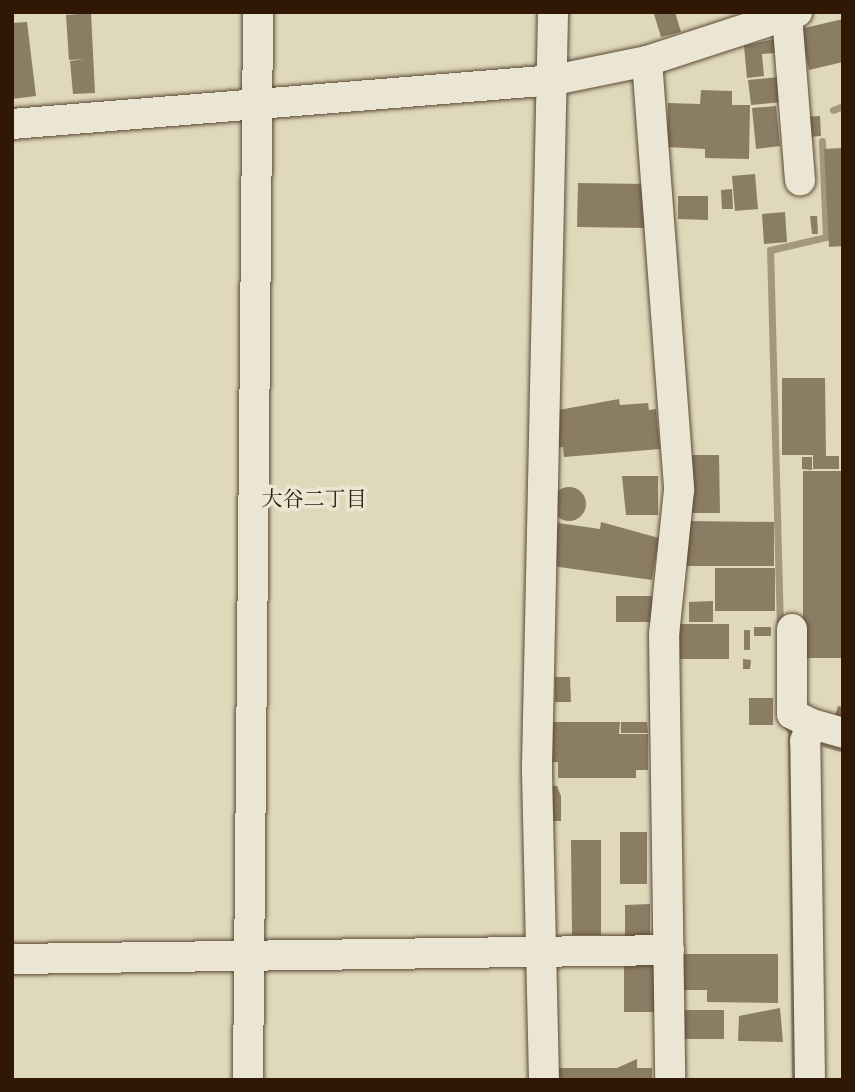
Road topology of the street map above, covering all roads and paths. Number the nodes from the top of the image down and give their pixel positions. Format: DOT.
graph roads {
  1 [pos="258,12"];
  2 [pos="553,12"];
  3 [pos="792,14"];
  4 [pos="647,61"];
  5 [pos="554,80"];
  6 [pos="259,106"];
  7 [pos="12,124"];
  8 [pos="800,180"];
  9 [pos="792,629"];
  10 [pos="812,723"];
  11 [pos="843,733"];
  12 [pos="669,950"];
  13 [pos="541,951"];
  14 [pos="250,958"];
  15 [pos="12,959"];
  16 [pos="248,1080"];
  17 [pos="544,1080"];
  18 [pos="670,1080"];
  19 [pos="810,1080"];
  1 -- 6 [label="street"];
  2 -- 5 [label="street"];
  3 -- 4 [label="street"];
  3 -- 8 [label="street"];
  4 -- 5 [label="street"];
  4 -- 12 [label="street"];
  5 -- 6 [label="street"];
  5 -- 13 [label="street"];
  6 -- 7 [label="street"];
  6 -- 14 [label="street"];
  9 -- 10 [label="street"];
  10 -- 11 [label="street"];
  10 -- 19 [label="street"];
  12 -- 13 [label="street"];
  12 -- 18 [label="street"];
  13 -- 14 [label="street"];
  13 -- 17 [label="street"];
  14 -- 15 [label="street"];
  14 -- 16 [label="street"];
}
